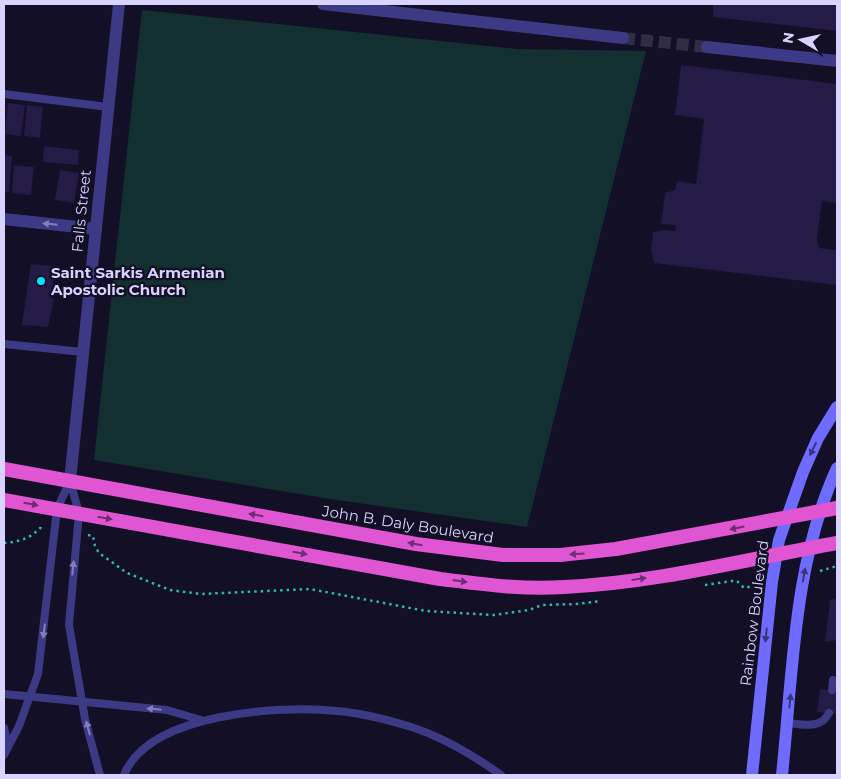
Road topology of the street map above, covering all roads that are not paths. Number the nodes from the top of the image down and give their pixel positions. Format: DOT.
graph roads {
  1 [pos="119,4"];
  2 [pos="323,4"];
  3 [pos="623,38"];
  4 [pos="707,47"];
  5 [pos="837,61"];
  6 [pos="4,94"];
  7 [pos="108,106"];
  8 [pos="4,219"];
  9 [pos="96,229"];
  10 [pos="4,344"];
  11 [pos="83,352"];
  12 [pos="837,407"];
  13 [pos="837,468"];
  14 [pos="4,469"];
  15 [pos="70,481"];
  16 [pos="4,500"];
  17 [pos="837,508"];
  18 [pos="57,509"];
  19 [pos="820,512"];
  20 [pos="79,513"];
  21 [pos="785,518"];
  22 [pos="837,543"];
  23 [pos="810,548"];
  24 [pos="776,553"];
  25 [pos="833,680"];
  26 [pos="832,690"];
  27 [pos="4,694"];
  28 [pos="31,696"];
  29 [pos="82,701"];
  30 [pos="829,713"];
  31 [pos="201,720"];
  32 [pos="787,723"];
  33 [pos="4,728"];
  34 [pos="8,745"];
  35 [pos="4,755"];
  36 [pos="100,775"];
  37 [pos="124,775"];
  38 [pos="501,775"];
  39 [pos="752,775"];
  40 [pos="782,775"];
  1 -- 7 [label="street, Falls Street"];
  2 -- 3 [label="street"];
  4 -- 5 [label="street"];
  6 -- 7 [label="lane"];
  7 -- 9 [label="street, Falls Street"];
  9 -- 8 [label="street, one-way"];
  9 -- 11 [label="street, Falls Street"];
  10 -- 11 [label="lane"];
  11 -- 15 [label="street, Falls Street"];
  12 -- 21 [label="main road, Rainbow Boulevard, one-way"];
  13 -- 19 [label="main road"];
  14 -- 15 [label="highway, John B. Daly Boulevard"];
  15 -- 18 [label="lane"];
  15 -- 20 [label="lane"];
  21 -- 15 [label="highway, John B. Daly Boulevard, one-way"];
  16 -- 18 [label="highway, one-way"];
  17 -- 19 [label="highway, John B. Daly Boulevard"];
  18 -- 20 [label="highway"];
  18 -- 28 [label="lane, one-way"];
  19 -- 21 [label="highway, John B. Daly Boulevard"];
  19 -- 23 [label="main road"];
  20 -- 24 [label="highway, one-way"];
  29 -- 20 [label="lane, one-way"];
  21 -- 24 [label="main road, Rainbow Boulevard"];
  22 -- 23 [label="highway"];
  23 -- 24 [label="highway"];
  32 -- 23 [label="main road, one-way"];
  24 -- 39 [label="main road, Rainbow Boulevard, one-way"];
  25 -- 26 [label="lane"];
  27 -- 28 [label="lane"];
  28 -- 29 [label="lane"];
  28 -- 34 [label="lane"];
  31 -- 29 [label="lane, one-way"];
  36 -- 29 [label="lane, one-way"];
  30 -- 32 [label="lane"];
  31 -- 37 [label="lane"];
  31 -- 38 [label="lane"];
  32 -- 40 [label="main road"];
  33 -- 34 [label="lane"];
  34 -- 35 [label="lane"];
}
